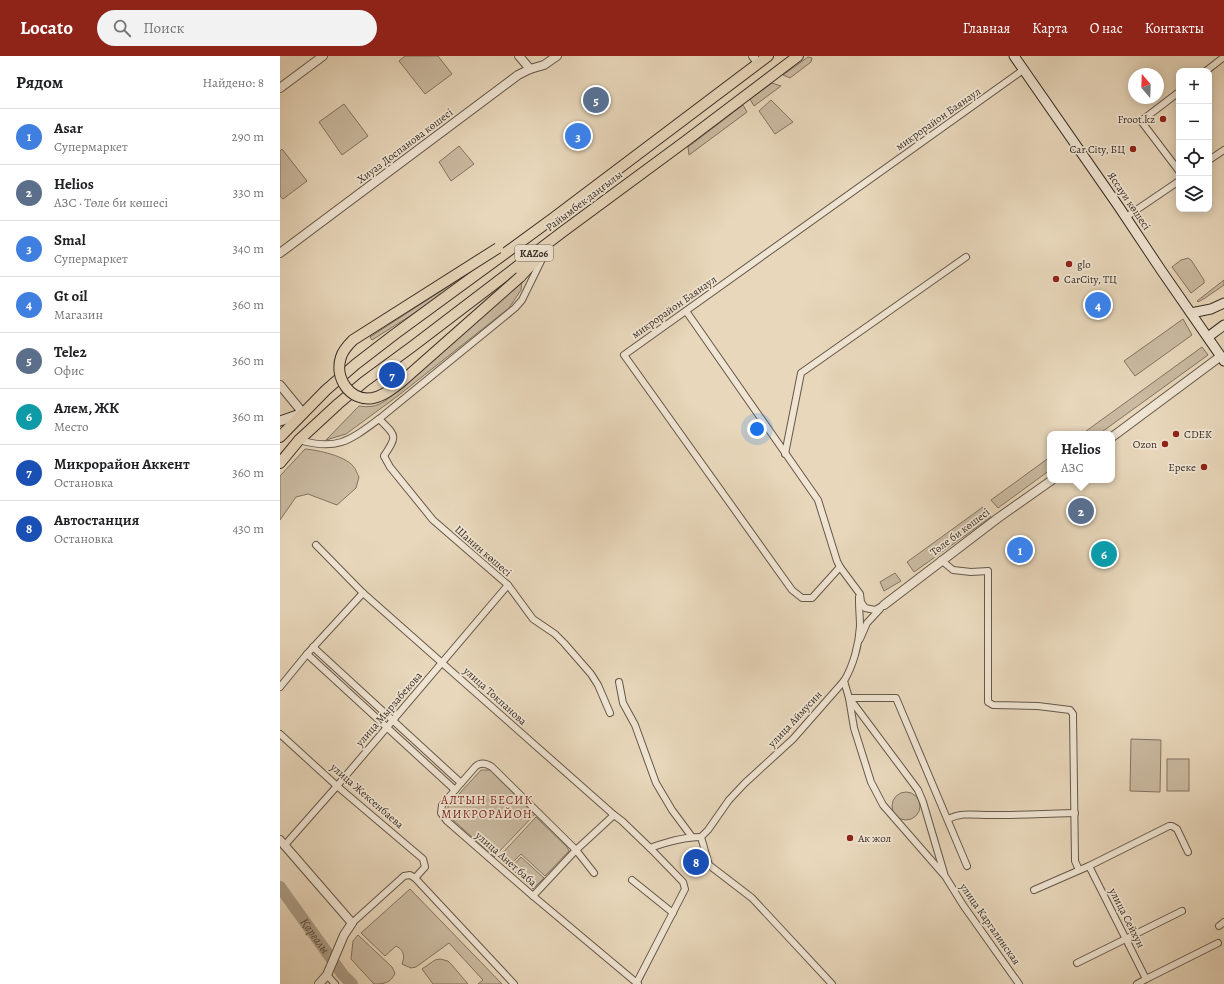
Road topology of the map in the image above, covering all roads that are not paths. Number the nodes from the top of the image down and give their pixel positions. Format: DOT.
graph roads {
  1 [pos="323,56"];
  2 [pos="519,56"];
  3 [pos="557,56"];
  4 [pos="768,56"];
  5 [pos="798,56"];
  6 [pos="1014,56"];
  7 [pos="1224,57"];
  8 [pos="755,60"];
  9 [pos="1210,68"];
  10 [pos="530,69"];
  11 [pos="1024,70"];
  12 [pos="280,88"];
  13 [pos="1176,94"];
  14 [pos="1224,150"];
  15 [pos="1212,158"];
  16 [pos="1176,167"];
  17 [pos="1176,183"];
  18 [pos="1126,217"];
  19 [pos="552,219"];
  20 [pos="561,233"];
  21 [pos="548,247"];
  22 [pos="280,253"];
  23 [pos="966,257"];
  24 [pos="1224,303"];
  25 [pos="686,311"];
  26 [pos="1191,313"];
  27 [pos="1224,325"];
  28 [pos="1208,337"];
  29 [pos="1223,357"];
  30 [pos="280,385"];
  31 [pos="282,394"];
  32 [pos="303,414"];
  33 [pos="280,420"];
  34 [pos="379,420"];
  35 [pos="282,435"];
  36 [pos="1115,435"];
  37 [pos="299,440"];
  38 [pos="785,454"];
  39 [pos="280,463"];
  40 [pos="1048,483"];
  41 [pos="316,545"];
  42 [pos="941,560"];
  43 [pos="840,567"];
  44 [pos="508,585"];
  45 [pos="363,592"];
  46 [pos="860,594"];
  47 [pos="884,605"];
  48 [pos="313,647"];
  49 [pos="856,650"];
  50 [pos="307,654"];
  51 [pos="443,663"];
  52 [pos="619,682"];
  53 [pos="844,682"];
  54 [pos="280,687"];
  55 [pos="849,698"];
  56 [pos="610,713"];
  57 [pos="393,720"];
  58 [pos="387,727"];
  59 [pos="280,734"];
  60 [pos="461,783"];
  61 [pos="337,786"];
  62 [pos="455,790"];
  63 [pos="1075,813"];
  64 [pos="612,817"];
  65 [pos="948,819"];
  66 [pos="692,837"];
  67 [pos="701,837"];
  68 [pos="282,843"];
  69 [pos="650,848"];
  70 [pos="576,850"];
  71 [pos="1188,852"];
  72 [pos="967,866"];
  73 [pos="1089,866"];
  74 [pos="1079,870"];
  75 [pos="594,873"];
  76 [pos="945,876"];
  77 [pos="415,878"];
  78 [pos="632,880"];
  79 [pos="1034,890"];
  80 [pos="535,894"];
  81 [pos="1182,911"];
  82 [pos="673,913"];
  83 [pos="352,923"];
  84 [pos="1126,938"];
  85 [pos="1218,943"];
  86 [pos="1077,962"];
  87 [pos="328,971"];
  88 [pos="1146,978"];
  89 [pos="319,984"];
  90 [pos="335,984"];
  91 [pos="514,984"];
  92 [pos="637,984"];
  93 [pos="832,984"];
  94 [pos="1019,984"];
  95 [pos="1137,984"];
  1 -- 12 [label="street"];
  2 -- 10 [label="street"];
  3 -- 10 [label="street, Хиуаз Доспанова көшесі"];
  4 -- 8 [label="highway, Райымбек даңғылы / KАZ06"];
  5 -- 20 [label="highway, Райымбек даңғылы / KАZ06"];
  6 -- 11 [label="main road, Яссауи көшесі"];
  7 -- 9 [label="street"];
  8 -- 19 [label="highway, Райымбек даңғылы / KАZ06"];
  10 -- 22 [label="street, Хиуаз Доспанова көшесі"];
  11 -- 18 [label="main road, Яссауи көшесі"];
  11 -- 25 [label="street, микрорайон Баянаул"];
  13 -- 16 [label="street"];
  14 -- 15 [label="street"];
  17 -- 18 [label="street"];
  18 -- 26 [label="main road, Яссауи көшесі"];
  19 -- 21 [label="highway, bridge"];
  19 -- 32 [label="highway, Райымбек даңғылы / KАZ06"];
  20 -- 21 [label="highway"];
  20 -- 37 [label="highway, Райымбек даңғылы / KАZ06"];
  21 -- 34 [label="street"];
  23 -- 38 [label="street"];
  24 -- 26 [label="main road"];
  25 -- 38 [label="street"];
  25 -- 43 [label="street, микрорайон Баянаул"];
  26 -- 28 [label="main road, Яссауи көшесі"];
  27 -- 28 [label="main road"];
  28 -- 29 [label="main road, Яссауи көшесі"];
  29 -- 36 [label="street"];
  30 -- 31 [label="street"];
  31 -- 32 [label="street"];
  32 -- 33 [label="main road"];
  32 -- 35 [label="highway, Райымбек даңғылы / KАZ06"];
  33 -- 35 [label="street"];
  34 -- 37 [label="street"];
  34 -- 44 [label="street, Шанин көшесі"];
  37 -- 39 [label="highway, Райымбек даңғылы / KАZ06"];
  38 -- 43 [label="street"];
  40 -- 42 [label="street, Төле би көшесі"];
  41 -- 45 [label="street, улица Токпанова"];
  42 -- 47 [label="street, Төле би көшесі"];
  42 -- 63 [label="street"];
  43 -- 46 [label="street"];
  44 -- 51 [label="street, улица Мырзабекова"];
  44 -- 56 [label="street, Шанин көшесі"];
  45 -- 48 [label="street"];
  45 -- 51 [label="street, улица Токпанова"];
  46 -- 47 [label="street"];
  46 -- 49 [label="street, улица Аймусин"];
  47 -- 49 [label="street"];
  48 -- 50 [label="street"];
  48 -- 57 [label="street"];
  49 -- 53 [label="street, улица Аймусин"];
  50 -- 54 [label="street"];
  50 -- 58 [label="street"];
  51 -- 57 [label="street, улица Мырзабекова"];
  51 -- 64 [label="street, улица Токпанова"];
  52 -- 66 [label="street"];
  53 -- 55 [label="street"];
  53 -- 67 [label="street, улица Аймусин"];
  55 -- 65 [label="street"];
  55 -- 76 [label="street"];
  55 -- 76 [label="street"];
  57 -- 58 [label="street, улица Мырзабекова"];
  57 -- 60 [label="street"];
  58 -- 61 [label="street, улица Мырзабекова"];
  58 -- 62 [label="street"];
  59 -- 61 [label="street, улица Жексенбаева"];
  60 -- 62 [label="street, улица Анет баба"];
  60 -- 70 [label="street, улица Анет баба"];
  61 -- 68 [label="street, улица Мырзабекова"];
  61 -- 77 [label="street, улица Жексенбаева"];
  62 -- 80 [label="street, улица Анет баба"];
  63 -- 65 [label="street"];
  63 -- 74 [label="street"];
  64 -- 69 [label="street, улица Токпанова"];
  64 -- 70 [label="street"];
  65 -- 72 [label="street"];
  66 -- 67 [label="street"];
  66 -- 69 [label="street"];
  67 -- 93 [label="street"];
  68 -- 83 [label="street"];
  69 -- 82 [label="street, улица Токпанова"];
  70 -- 75 [label="street"];
  70 -- 80 [label="street"];
  71 -- 73 [label="street"];
  73 -- 74 [label="street"];
  73 -- 84 [label="street, улица Сейхун"];
  74 -- 79 [label="street"];
  76 -- 94 [label="street, улица Каргалинская"];
  77 -- 83 [label="street"];
  77 -- 91 [label="street"];
  78 -- 82 [label="street"];
  80 -- 92 [label="street, улица Анет баба"];
  81 -- 84 [label="street"];
  82 -- 92 [label="street"];
  83 -- 87 [label="street"];
  84 -- 86 [label="street"];
  84 -- 88 [label="street, улица Сейхун"];
  85 -- 88 [label="street"];
  87 -- 89 [label="street"];
  87 -- 90 [label="street"];
  88 -- 95 [label="street"];
}
